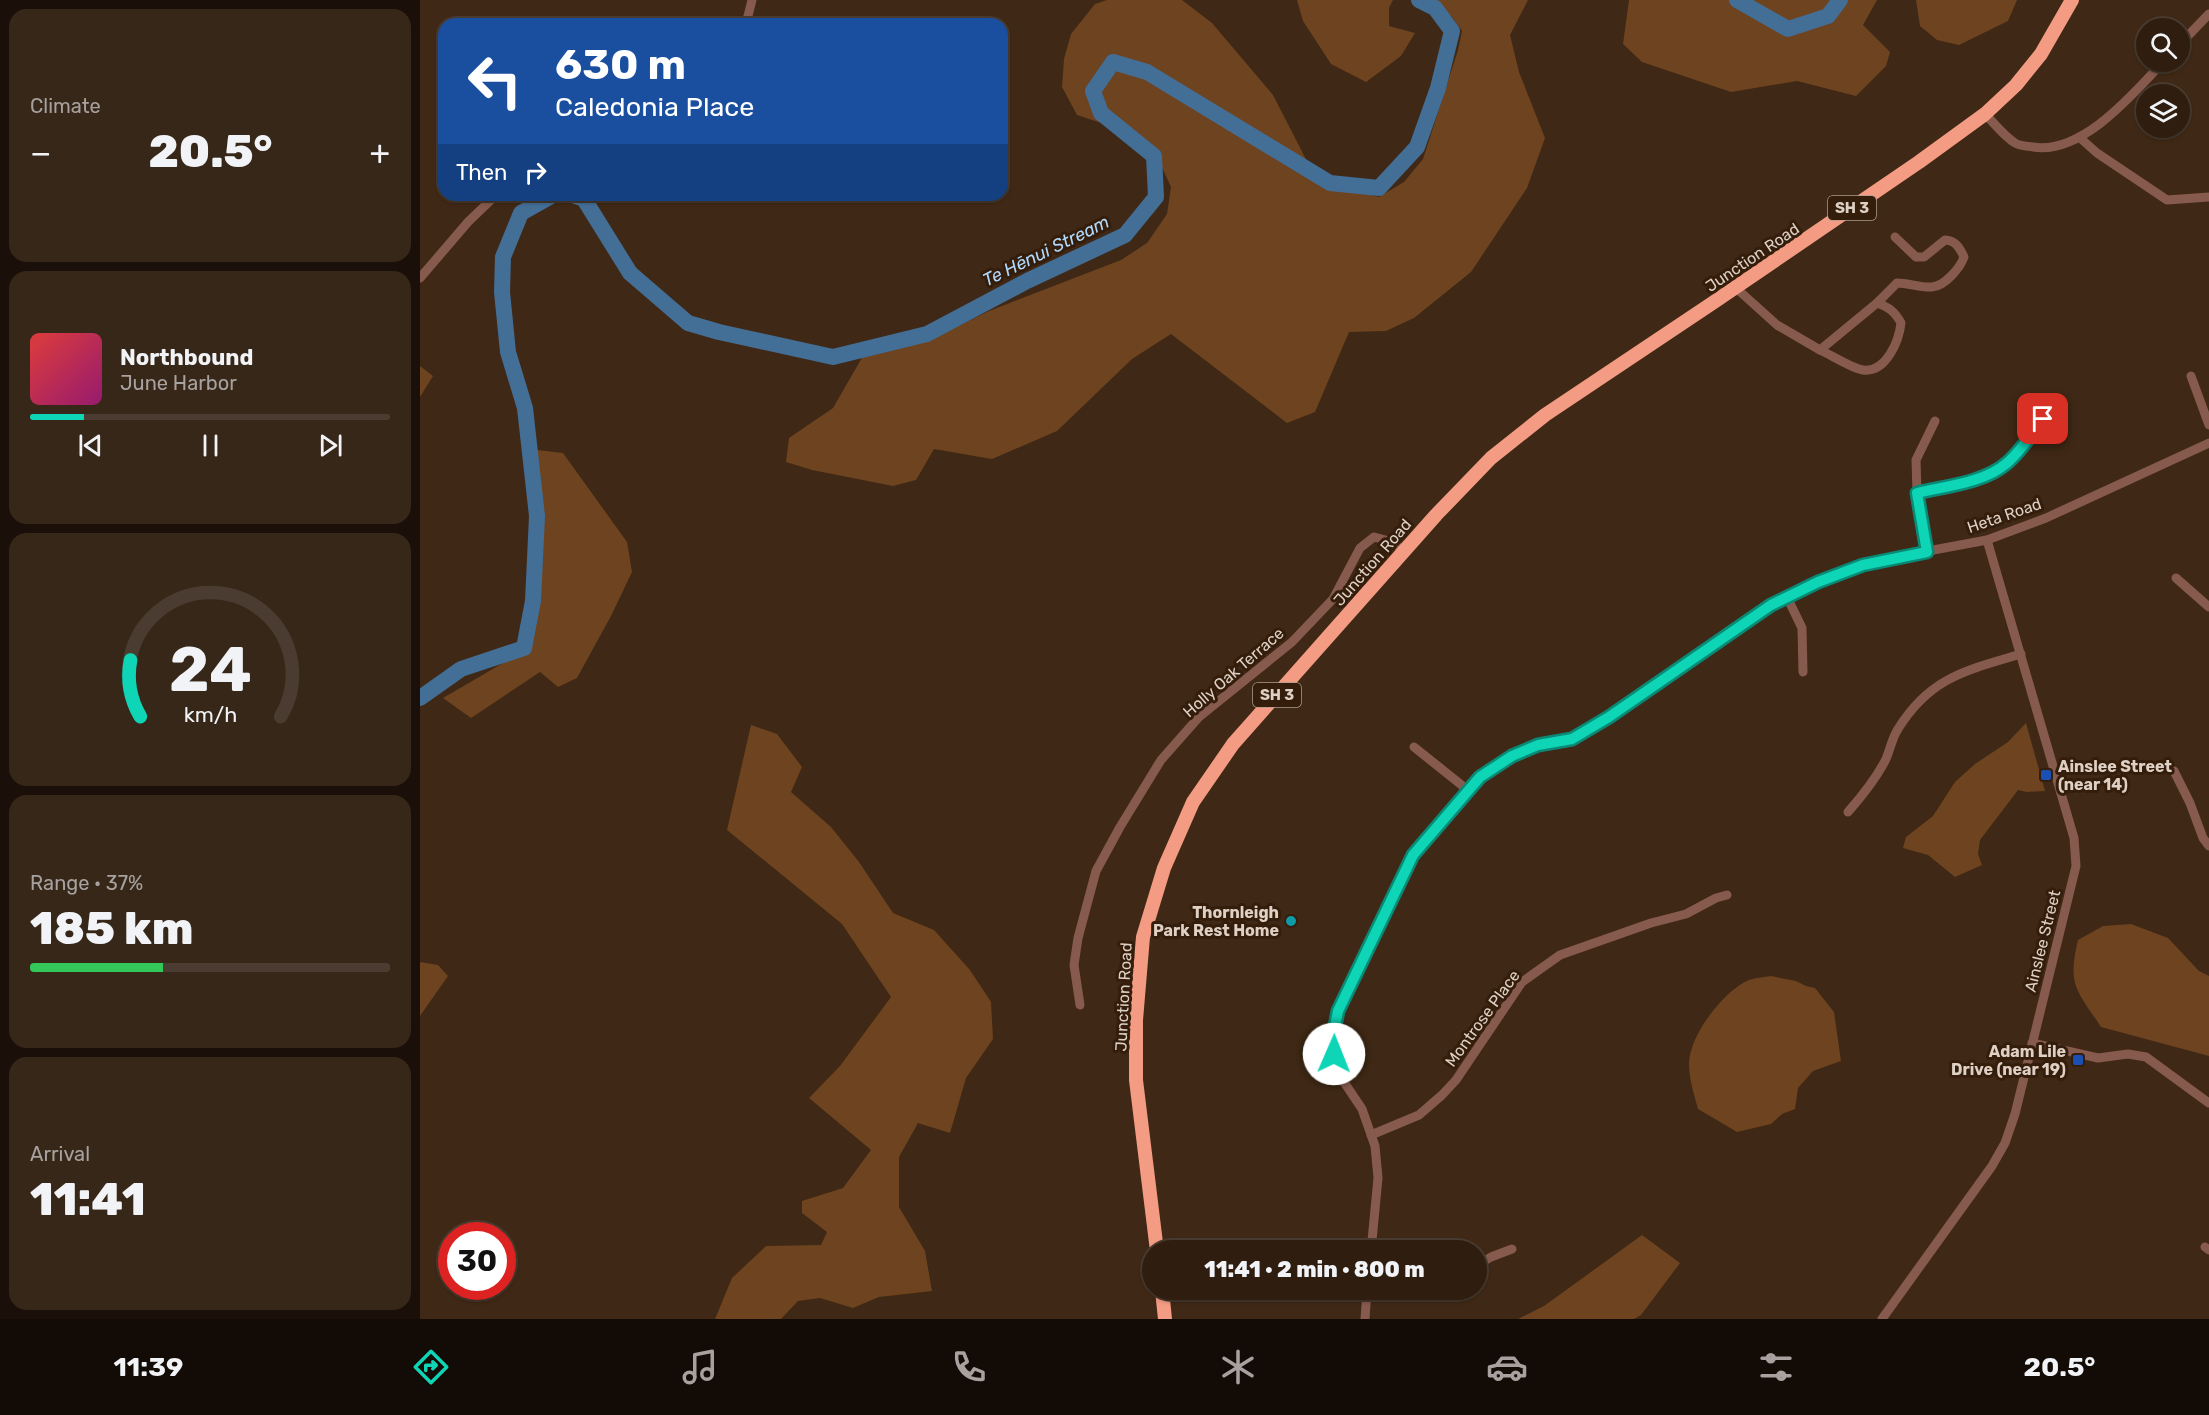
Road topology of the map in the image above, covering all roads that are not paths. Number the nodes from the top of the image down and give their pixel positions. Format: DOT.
graph roads {
  1 [pos="752,0"];
  2 [pos="2072,0"];
  3 [pos="2209,14"];
  4 [pos="748,18"];
  5 [pos="2190,34"];
  6 [pos="2154,72"];
  7 [pos="1985,114"];
  8 [pos="2079,137"];
  9 [pos="2209,197"];
  10 [pos="490,201"];
  11 [pos="1895,237"];
  12 [pos="420,278"];
  13 [pos="1736,288"];
  14 [pos="1877,303"];
  15 [pos="1820,351"];
  16 [pos="2191,376"];
  17 [pos="2043,419"];
  18 [pos="1935,420"];
  19 [pos="2209,425"];
  20 [pos="2209,443"];
  21 [pos="1917,493"];
  22 [pos="1987,540"];
  23 [pos="1404,552"];
  24 [pos="1927,552"];
  25 [pos="2176,578"];
  26 [pos="1787,597"];
  27 [pos="2209,608"];
  28 [pos="2021,654"];
  29 [pos="1803,672"];
  30 [pos="1414,747"];
  31 [pos="2174,771"];
  32 [pos="1469,791"];
  33 [pos="1848,812"];
  34 [pos="2209,846"];
  35 [pos="1727,895"];
  36 [pos="1080,1005"];
  37 [pos="2032,1043"];
  38 [pos="2209,1103"];
  39 [pos="1371,1135"];
  40 [pos="1156,1240"];
  41 [pos="1372,1240"];
  42 [pos="1512,1249"];
  43 [pos="1487,1259"];
  44 [pos="1163,1300"];
  45 [pos="1366,1300"];
  46 [pos="1165,1319"];
  47 [pos="1365,1319"];
  48 [pos="1882,1319"];
  1 -- 4 [label="street"];
  2 -- 7 [label="highway, SH 3"];
  3 -- 5 [label="street"];
  6 -- 8 [label="street"];
  7 -- 8 [label="street"];
  7 -- 13 [label="highway, Junction Road / SH 3"];
  8 -- 9 [label="street"];
  10 -- 12 [label="street"];
  11 -- 14 [label="street"];
  13 -- 15 [label="street"];
  13 -- 23 [label="highway, Junction Road / SH 3"];
  14 -- 15 [label="street"];
  14 -- 15 [label="street"];
  16 -- 19 [label="street"];
  17 -- 21 [label="street"];
  18 -- 21 [label="street"];
  20 -- 22 [label="street, Heta Road"];
  21 -- 24 [label="street"];
  22 -- 24 [label="street, Heta Road"];
  22 -- 28 [label="street, Ainslee Street"];
  23 -- 36 [label="street, Holly Oak Terrace"];
  23 -- 40 [label="highway, Junction Road / SH 3"];
  24 -- 26 [label="street, Heta Road"];
  25 -- 27 [label="street"];
  26 -- 29 [label="street"];
  26 -- 32 [label="street, Heta Road"];
  28 -- 33 [label="street"];
  28 -- 37 [label="street, Ainslee Street"];
  30 -- 32 [label="street"];
  31 -- 34 [label="street"];
  32 -- 39 [label="street, Heta Road"];
  35 -- 39 [label="street, Montrose Place"];
  37 -- 38 [label="street"];
  37 -- 48 [label="street, Ainslee Street"];
  39 -- 41 [label="street, Heta Road"];
  42 -- 43 [label="street"];
  44 -- 46 [label="highway"];
  45 -- 47 [label="street"];
}
